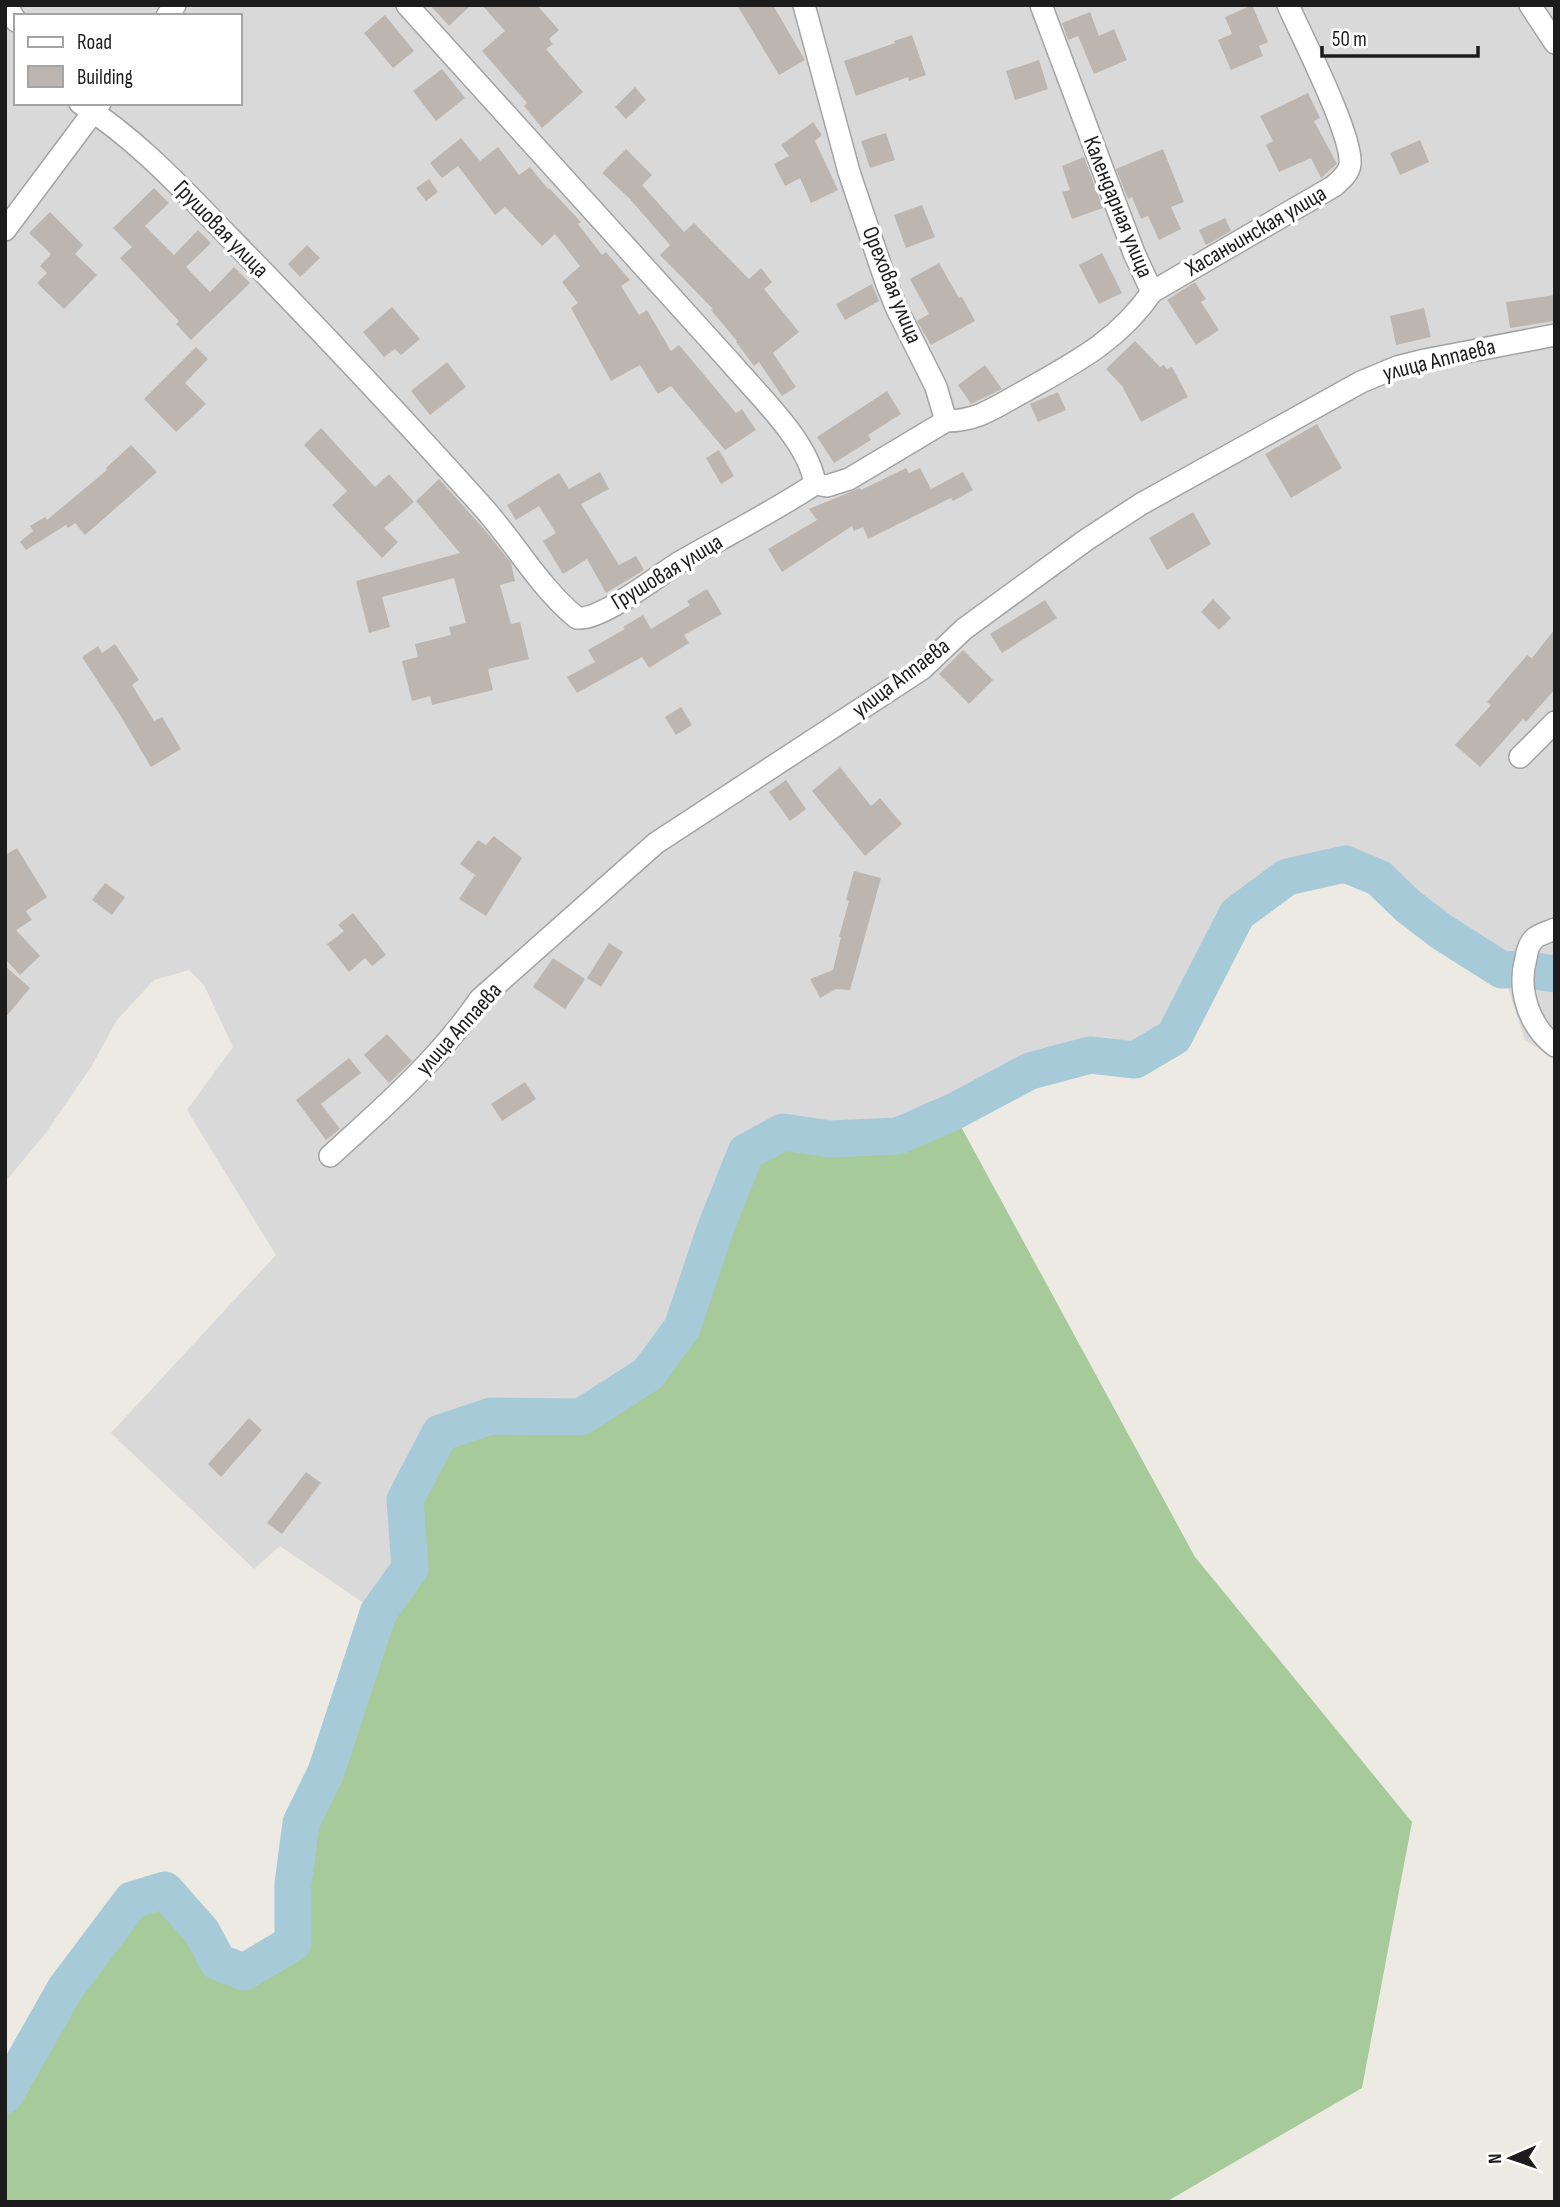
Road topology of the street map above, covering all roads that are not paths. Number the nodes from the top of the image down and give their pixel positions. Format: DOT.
graph roads {
  1 [pos="407,5"];
  2 [pos="804,5"];
  3 [pos="1041,5"];
  4 [pos="1288,5"];
  5 [pos="1530,5"];
  6 [pos="1555,43"];
  7 [pos="91,106"];
  8 [pos="5,230"];
  9 [pos="1152,292"];
  10 [pos="1555,335"];
  11 [pos="946,421"];
  12 [pos="815,484"];
  13 [pos="1555,722"];
  14 [pos="1520,757"];
  15 [pos="1555,929"];
  16 [pos="1555,1046"];
  17 [pos="330,1156"];
  1 -- 12 [label="street"];
  2 -- 11 [label="street, Ореховая улица"];
  3 -- 9 [label="street, Календарная улица"];
  4 -- 9 [label="street, Хасаньинская улица"];
  5 -- 6 [label="street"];
  7 -- 8 [label="street"];
  7 -- 12 [label="street, Грушовая улица"];
  9 -- 11 [label="street, Календарная улица"];
  10 -- 17 [label="street, улица Аппаева"];
  11 -- 12 [label="street"];
  13 -- 14 [label="street"];
  15 -- 16 [label="street"];
}
